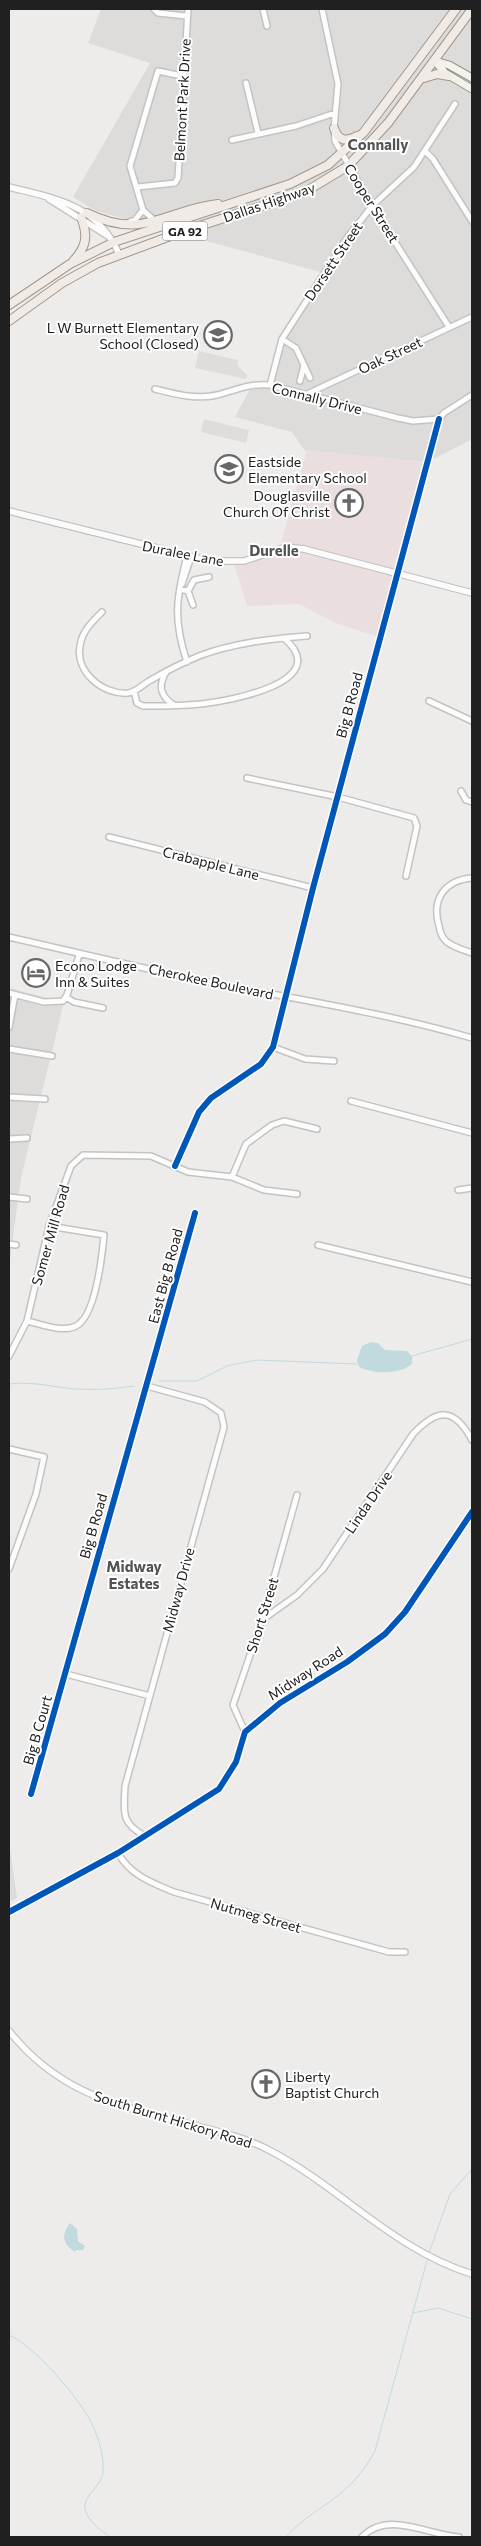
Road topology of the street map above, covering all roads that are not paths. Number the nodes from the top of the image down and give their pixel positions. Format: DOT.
graph roads {
  1 [pos="154,9"];
  2 [pos="188,9"];
  3 [pos="263,9"];
  4 [pos="322,9"];
  5 [pos="456,9"];
  6 [pos="472,9"];
  7 [pos="186,16"];
  8 [pos="267,26"];
  9 [pos="424,53"];
  10 [pos="435,61"];
  11 [pos="182,76"];
  12 [pos="449,76"];
  13 [pos="472,78"];
  14 [pos="420,81"];
  15 [pos="246,83"];
  16 [pos="472,89"];
  17 [pos="455,104"];
  18 [pos="334,113"];
  19 [pos="334,128"];
  20 [pos="364,132"];
  21 [pos="258,133"];
  22 [pos="232,140"];
  23 [pos="426,152"];
  24 [pos="342,154"];
  25 [pos="348,166"];
  26 [pos="9,187"];
  27 [pos="138,187"];
  28 [pos="235,202"];
  29 [pos="372,206"];
  30 [pos="143,210"];
  31 [pos="84,215"];
  32 [pos="472,221"];
  33 [pos="155,222"];
  34 [pos="124,224"];
  35 [pos="111,239"];
  36 [pos="119,254"];
  37 [pos="70,264"];
  38 [pos="9,305"];
  39 [pos="472,317"];
  40 [pos="9,321"];
  41 [pos="449,327"];
  42 [pos="282,339"];
  43 [pos="304,365"];
  44 [pos="310,378"];
  45 [pos="300,381"];
  46 [pos="270,385"];
  47 [pos="155,389"];
  48 [pos="307,394"];
  49 [pos="472,395"];
  50 [pos="439,419"];
  51 [pos="9,511"];
  52 [pos="189,556"];
  53 [pos="398,573"];
  54 [pos="208,577"];
  55 [pos="180,589"];
  56 [pos="188,591"];
  57 [pos="472,593"];
  58 [pos="193,605"];
  59 [pos="102,612"];
  60 [pos="307,636"];
  61 [pos="284,638"];
  62 [pos="186,662"];
  63 [pos="166,671"];
  64 [pos="134,691"];
  65 [pos="429,701"];
  66 [pos="174,706"];
  67 [pos="472,721"];
  68 [pos="247,778"];
  69 [pos="461,791"];
  70 [pos="338,796"];
  71 [pos="472,802"];
  72 [pos="109,837"];
  73 [pos="406,876"];
  74 [pos="472,878"];
  75 [pos="313,888"];
  76 [pos="9,937"];
  77 [pos="472,952"];
  78 [pos="79,955"];
  79 [pos="9,993"];
  80 [pos="15,995"];
  81 [pos="284,996"];
  82 [pos="66,997"];
  83 [pos="103,1008"];
  84 [pos="9,1027"];
  85 [pos="472,1038"];
  86 [pos="273,1047"];
  87 [pos="9,1049"];
  88 [pos="52,1056"];
  89 [pos="334,1061"];
  90 [pos="9,1097"];
  91 [pos="45,1099"];
  92 [pos="351,1101"];
  93 [pos="317,1129"];
  94 [pos="472,1132"];
  95 [pos="27,1138"];
  96 [pos="9,1139"];
  97 [pos="175,1166"];
  98 [pos="232,1177"];
  99 [pos="472,1188"];
  100 [pos="458,1190"];
  101 [pos="297,1194"];
  102 [pos="9,1196"];
  103 [pos="27,1199"];
  104 [pos="195,1213"];
  105 [pos="50,1226"];
  106 [pos="9,1244"];
  107 [pos="16,1245"];
  108 [pos="318,1245"];
  109 [pos="472,1282"];
  110 [pos="26,1321"];
  111 [pos="9,1356"];
  112 [pos="147,1386"];
  113 [pos="472,1440"];
  114 [pos="9,1449"];
  115 [pos="296,1495"];
  116 [pos="472,1512"];
  117 [pos="9,1569"];
  118 [pos="262,1620"];
  119 [pos="66,1674"];
  120 [pos="150,1696"];
  121 [pos="246,1732"];
  122 [pos="31,1794"];
  123 [pos="145,1836"];
  124 [pos="118,1853"];
  125 [pos="9,1912"];
  126 [pos="405,1952"];
  127 [pos="9,2031"];
  128 [pos="472,2274"];
  129 [pos="362,2537"];
  130 [pos="458,2537"];
  1 -- 7 [label="street"];
  2 -- 7 [label="street, Belmont Park Drive"];
  3 -- 8 [label="street"];
  4 -- 18 [label="street, Cooper Street"];
  5 -- 9 [label="main road, Dallas Highway / GA 92"];
  6 -- 10 [label="main road, Dallas Highway / GA 92"];
  7 -- 11 [label="street, Belmont Park Drive"];
  9 -- 10 [label="main road"];
  9 -- 20 [label="main road, Dallas Highway / GA 92"];
  10 -- 12 [label="main road"];
  10 -- 13 [label="main road"];
  10 -- 14 [label="main road, Dallas Highway / GA 92"];
  11 -- 27 [label="street, Belmont Park Drive"];
  11 -- 27 [label="street"];
  12 -- 14 [label="main road"];
  12 -- 16 [label="main road"];
  14 -- 25 [label="main road, Dallas Highway / GA 92"];
  15 -- 21 [label="street"];
  17 -- 23 [label="street, Dorsett Street"];
  18 -- 19 [label="street, Cooper Street"];
  18 -- 21 [label="street"];
  19 -- 20 [label="main road"];
  19 -- 24 [label="street, Cooper Street"];
  20 -- 24 [label="main road, Dallas Highway / GA 92"];
  21 -- 22 [label="street"];
  23 -- 29 [label="street, Dorsett Street"];
  23 -- 32 [label="street"];
  24 -- 25 [label="street, Cooper Street"];
  24 -- 28 [label="main road, Dallas Highway / GA 92"];
  25 -- 29 [label="street, Cooper Street"];
  25 -- 36 [label="main road, Dallas Highway / GA 92"];
  26 -- 31 [label="street"];
  27 -- 30 [label="street"];
  28 -- 33 [label="main road"];
  28 -- 35 [label="main road, Dallas Highway / GA 92"];
  29 -- 41 [label="street, Cooper Street"];
  29 -- 42 [label="street, Dorsett Street"];
  30 -- 33 [label="street"];
  30 -- 34 [label="street"];
  31 -- 34 [label="main road"];
  31 -- 35 [label="street"];
  31 -- 37 [label="main road"];
  33 -- 34 [label="main road"];
  35 -- 36 [label="street"];
  35 -- 37 [label="main road, Dallas Highway / GA 92"];
  36 -- 40 [label="main road, Dallas Highway / GA 92"];
  37 -- 38 [label="main road, Dallas Highway / GA 92"];
  39 -- 41 [label="street, Oak Street"];
  41 -- 48 [label="street, Oak Street"];
  42 -- 43 [label="street"];
  42 -- 46 [label="street, Dorsett Street"];
  43 -- 44 [label="street"];
  43 -- 45 [label="street"];
  46 -- 47 [label="street, Connally Drive"];
  46 -- 48 [label="street, Connally Drive"];
  48 -- 50 [label="street, Connally Drive"];
  49 -- 50 [label="street"];
  50 -- 53 [label="street, Big B Road"];
  51 -- 52 [label="street, Duralee Lane"];
  52 -- 53 [label="street, Duralee Lane"];
  52 -- 55 [label="street"];
  53 -- 57 [label="street, Duralee Lane"];
  53 -- 70 [label="street, Big B Road"];
  54 -- 56 [label="street"];
  55 -- 56 [label="street"];
  55 -- 62 [label="street"];
  56 -- 58 [label="street"];
  59 -- 64 [label="street"];
  60 -- 61 [label="street"];
  61 -- 62 [label="street"];
  61 -- 66 [label="street"];
  62 -- 63 [label="street"];
  63 -- 64 [label="street"];
  63 -- 66 [label="street"];
  64 -- 66 [label="street"];
  65 -- 67 [label="street"];
  68 -- 70 [label="street"];
  69 -- 71 [label="street"];
  70 -- 73 [label="street"];
  70 -- 75 [label="street, Big B Road"];
  72 -- 75 [label="street, Crabapple Lane"];
  74 -- 77 [label="street"];
  75 -- 81 [label="street, Big B Road"];
  76 -- 78 [label="street, Cherokee Boulevard"];
  78 -- 81 [label="street, Cherokee Boulevard"];
  78 -- 82 [label="street"];
  79 -- 80 [label="street"];
  80 -- 82 [label="street"];
  80 -- 84 [label="street"];
  81 -- 85 [label="street, Cherokee Boulevard"];
  81 -- 86 [label="street, Big B Road"];
  82 -- 83 [label="street"];
  86 -- 89 [label="street"];
  86 -- 97 [label="street"];
  87 -- 88 [label="street"];
  90 -- 91 [label="street"];
  92 -- 94 [label="street"];
  93 -- 98 [label="street"];
  95 -- 96 [label="street"];
  97 -- 98 [label="street, Somer Mill Road"];
  97 -- 105 [label="street, Somer Mill Road"];
  98 -- 101 [label="street, Somer Mill Road"];
  99 -- 100 [label="street"];
  102 -- 103 [label="street"];
  104 -- 112 [label="street, East Big B Road"];
  105 -- 110 [label="street, Somer Mill Road"];
  105 -- 110 [label="street"];
  106 -- 107 [label="street"];
  108 -- 109 [label="street"];
  110 -- 111 [label="street, Somer Mill Road"];
  112 -- 119 [label="street, Big B Road"];
  112 -- 120 [label="street, Midway Drive"];
  113 -- 118 [label="street, Linda Drive"];
  114 -- 117 [label="street"];
  115 -- 118 [label="street, Short Street"];
  116 -- 121 [label="street, Midway Road"];
  118 -- 121 [label="street, Short Street"];
  119 -- 120 [label="street"];
  119 -- 122 [label="street, Big B Court"];
  120 -- 123 [label="street, Midway Drive"];
  121 -- 123 [label="street"];
  123 -- 124 [label="street"];
  124 -- 125 [label="street"];
  124 -- 126 [label="street, Nutmeg Street"];
  127 -- 128 [label="street, South Burnt Hickory Road"];
  129 -- 130 [label="street"];
}
